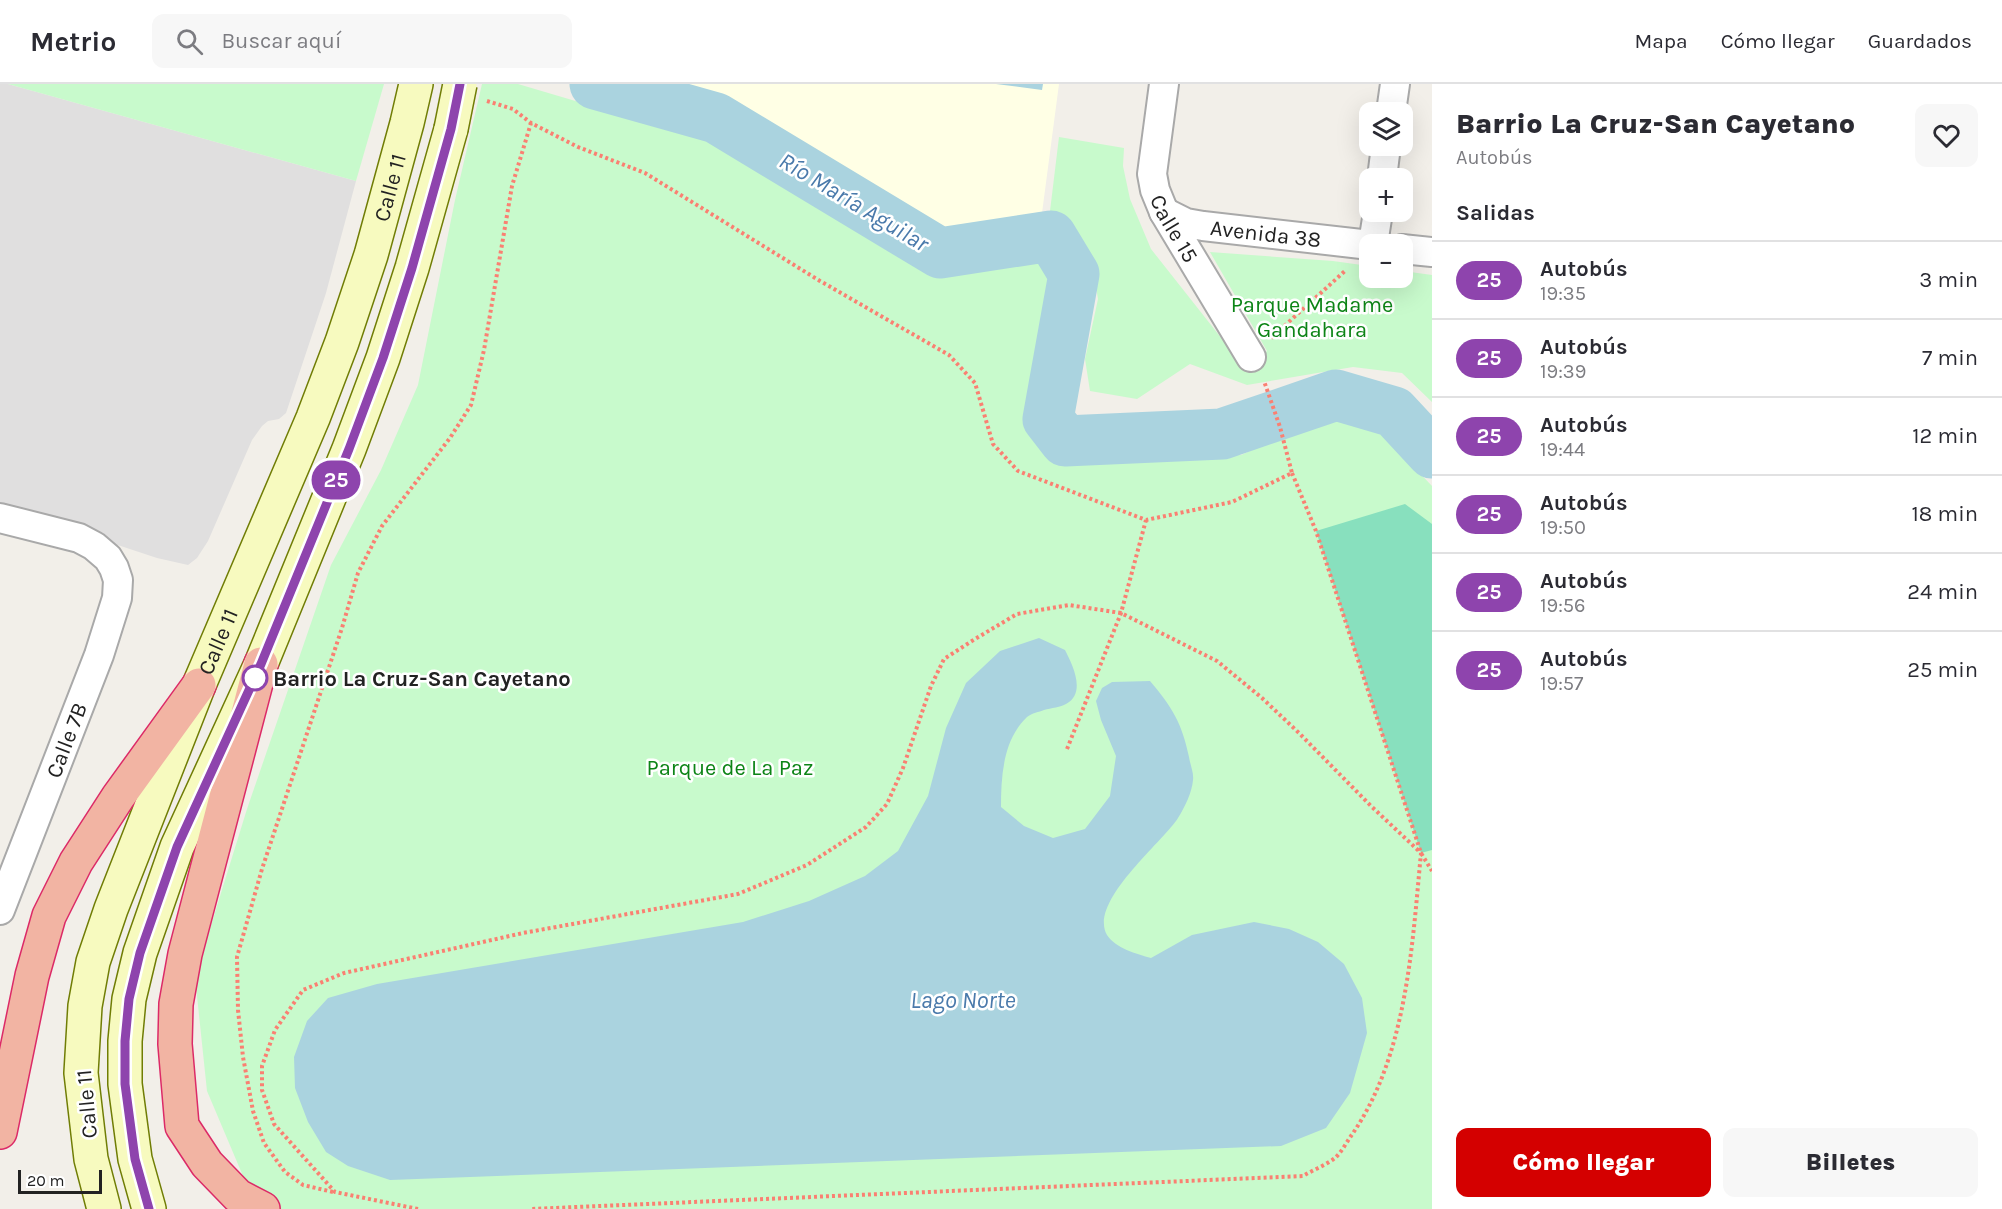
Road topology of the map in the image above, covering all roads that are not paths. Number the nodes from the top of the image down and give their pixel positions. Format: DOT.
graph roads {
  1 [pos="416,84"];
  2 [pos="1164,84"];
  3 [pos="1395,84"];
  4 [pos="472,92"];
  5 [pos="1392,102"];
  6 [pos="1164,212"];
  7 [pos="1359,250"];
  8 [pos="1413,250"];
  9 [pos="1432,252"];
  10 [pos="1256,363"];
  11 [pos="0,518"];
  12 [pos="261,664"];
  13 [pos="199,685"];
  14 [pos="0,910"];
  15 [pos="0,1132"];
  16 [pos="104,1209"];
  17 [pos="149,1209"];
  18 [pos="262,1209"];
  1 -- 13 [label="main road, Calle 11"];
  2 -- 6 [label="street, Calle 15"];
  3 -- 5 [label="street"];
  4 -- 12 [label="main road, Calle 11, bridge"];
  6 -- 7 [label="street, Avenida 38"];
  6 -- 10 [label="street, Calle 15"];
  8 -- 9 [label="street"];
  11 -- 14 [label="street, Calle 7B"];
  12 -- 17 [label="main road, Calle 11"];
  12 -- 18 [label="highway"];
  13 -- 15 [label="highway"];
  13 -- 16 [label="main road, Calle 11"];
}
